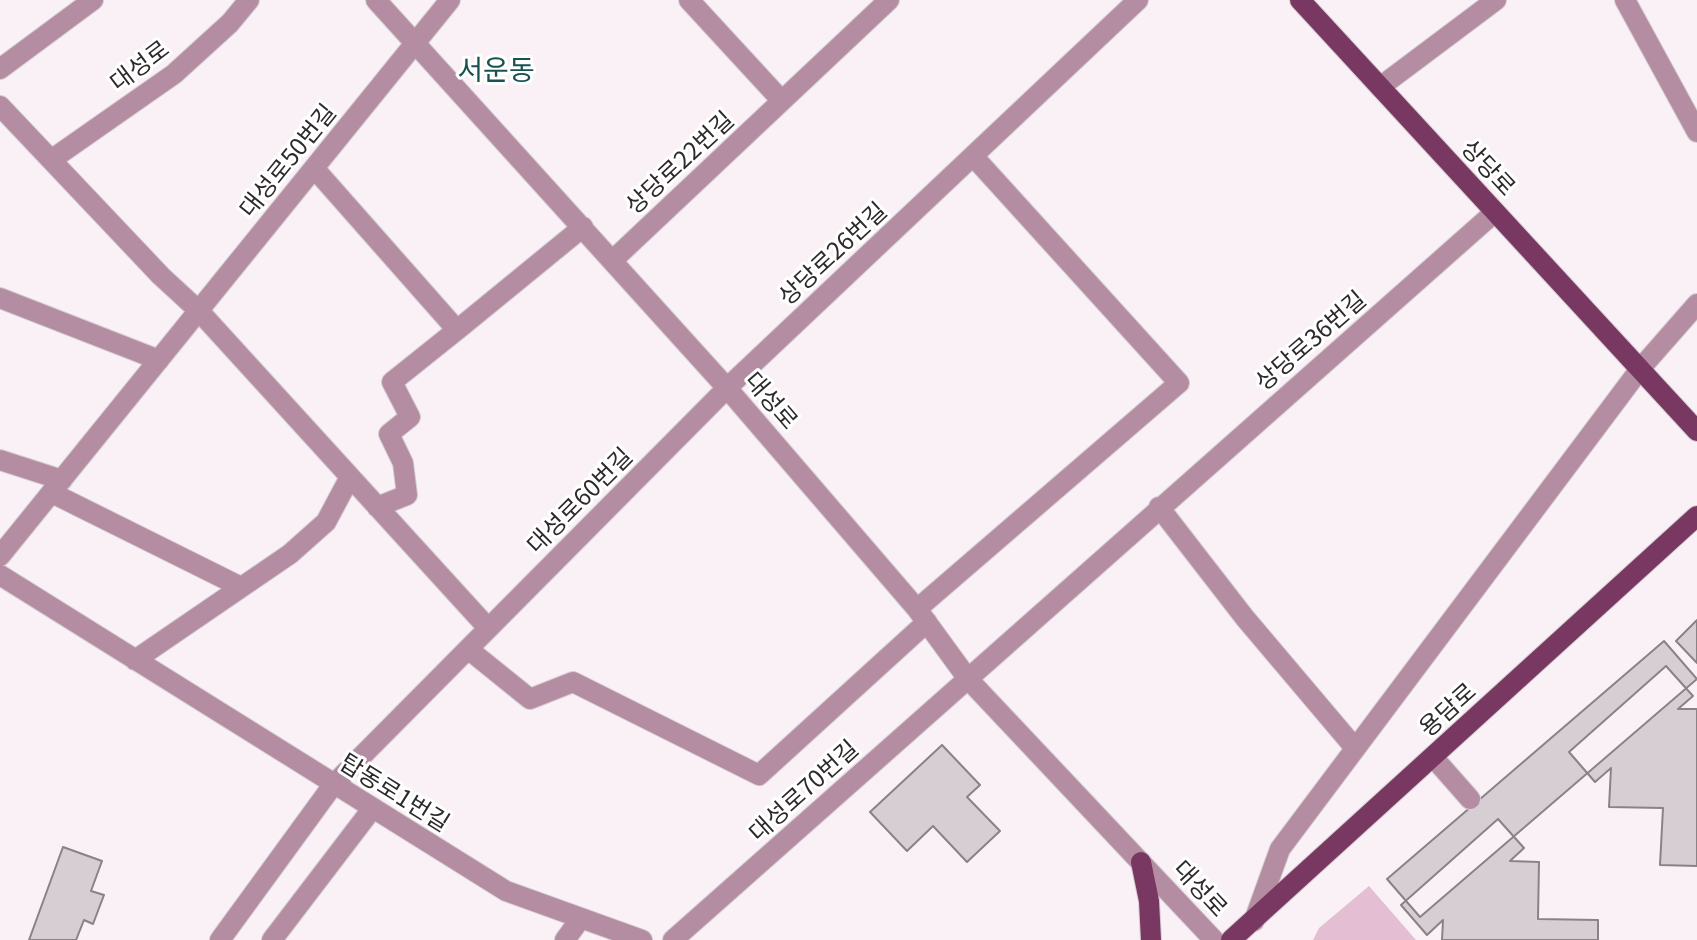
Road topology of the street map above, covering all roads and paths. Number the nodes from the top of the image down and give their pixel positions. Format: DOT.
graph roads {
  1 [pos="93,0"];
  2 [pos="249,0"];
  3 [pos="376,0"];
  4 [pos="450,0"];
  5 [pos="689,0"];
  6 [pos="889,0"];
  7 [pos="1138,0"];
  8 [pos="1300,0"];
  9 [pos="1496,0"];
  10 [pos="1625,0"];
  11 [pos="416,41"];
  12 [pos="0,69"];
  13 [pos="1380,87"];
  14 [pos="782,101"];
  15 [pos="0,106"];
  16 [pos="1697,132"];
  17 [pos="973,156"];
  18 [pos="51,160"];
  19 [pos="314,168"];
  20 [pos="1495,212"];
  21 [pos="583,227"];
  22 [pos="613,260"];
  23 [pos="0,298"];
  24 [pos="1697,304"];
  25 [pos="199,311"];
  26 [pos="457,330"];
  27 [pos="159,360"];
  28 [pos="1640,369"];
  29 [pos="727,388"];
  30 [pos="1697,431"];
  31 [pos="0,460"];
  32 [pos="350,477"];
  33 [pos="57,486"];
  34 [pos="377,507"];
  35 [pos="1159,507"];
  36 [pos="1697,516"];
  37 [pos="0,556"];
  38 [pos="0,575"];
  39 [pos="241,587"];
  40 [pos="922,615"];
  41 [pos="488,628"];
  42 [pos="468,649"];
  43 [pos="135,660"];
  44 [pos="968,679"];
  45 [pos="1355,748"];
  46 [pos="1433,757"];
  47 [pos="333,785"];
  48 [pos="1470,799"];
  49 [pos="372,809"];
  50 [pos="1141,862"];
  51 [pos="581,918"];
  52 [pos="1254,921"];
  53 [pos="220,940"];
  54 [pos="272,940"];
  55 [pos="565,940"];
  56 [pos="642,940"];
  57 [pos="673,940"];
  58 [pos="1151,940"];
  59 [pos="1214,940"];
  60 [pos="1231,940"];
  1 -- 12 [label="street"];
  2 -- 18 [label="street, 대성로"];
  3 -- 11 [label="street, 대성로"];
  4 -- 11 [label="street, 대성로50번길"];
  5 -- 14 [label="street"];
  6 -- 14 [label="street, 상당로22번길"];
  7 -- 17 [label="street, 상당로26번길"];
  8 -- 13 [label="main road, 상당로"];
  9 -- 13 [label="street"];
  10 -- 16 [label="street"];
  11 -- 19 [label="street, 대성로50번길"];
  11 -- 21 [label="street, 대성로"];
  13 -- 20 [label="main road, 상당로"];
  14 -- 22 [label="street, 상당로22번길"];
  15 -- 18 [label="street"];
  17 -- 29 [label="street, 상당로26번길"];
  17 -- 40 [label="street"];
  18 -- 25 [label="street"];
  19 -- 25 [label="street, 대성로50번길"];
  19 -- 26 [label="street"];
  20 -- 28 [label="main road, 상당로"];
  20 -- 35 [label="street, 상당로36번길"];
  21 -- 22 [label="street, 대성로"];
  21 -- 26 [label="street"];
  22 -- 29 [label="street, 대성로"];
  23 -- 27 [label="street"];
  24 -- 28 [label="street"];
  25 -- 27 [label="street, 대성로50번길"];
  25 -- 32 [label="street"];
  26 -- 34 [label="street"];
  27 -- 33 [label="street, 대성로50번길"];
  28 -- 30 [label="main road, 상당로"];
  28 -- 45 [label="street, 대성로"];
  29 -- 40 [label="street, 대성로"];
  29 -- 41 [label="street, 대성로60번길"];
  31 -- 33 [label="street"];
  32 -- 34 [label="street"];
  32 -- 39 [label="street"];
  33 -- 37 [label="street, 대성로50번길"];
  33 -- 39 [label="street"];
  34 -- 41 [label="street"];
  35 -- 44 [label="street, 상당로36번길"];
  35 -- 45 [label="street"];
  36 -- 46 [label="main road, 용담로"];
  38 -- 43 [label="street, 탑동로1번길"];
  39 -- 43 [label="street"];
  40 -- 42 [label="street"];
  40 -- 44 [label="street, 대성로"];
  41 -- 42 [label="street, 대성로60번길"];
  42 -- 47 [label="street, 대성로60번길"];
  43 -- 47 [label="street, 탑동로1번길"];
  44 -- 50 [label="street, 대성로"];
  44 -- 57 [label="street, 대성로70번길"];
  45 -- 52 [label="street, 대성로"];
  46 -- 48 [label="street"];
  46 -- 52 [label="main road, 용담로"];
  47 -- 49 [label="street, 탑동로1번길"];
  47 -- 53 [label="street, 대성로60번길"];
  49 -- 51 [label="street, 탑동로1번길"];
  49 -- 54 [label="street"];
  50 -- 58 [label="main road"];
  50 -- 59 [label="street, 대성로"];
  51 -- 55 [label="street"];
  51 -- 56 [label="street, 탑동로1번길"];
  52 -- 60 [label="main road, 용담로"];
}
